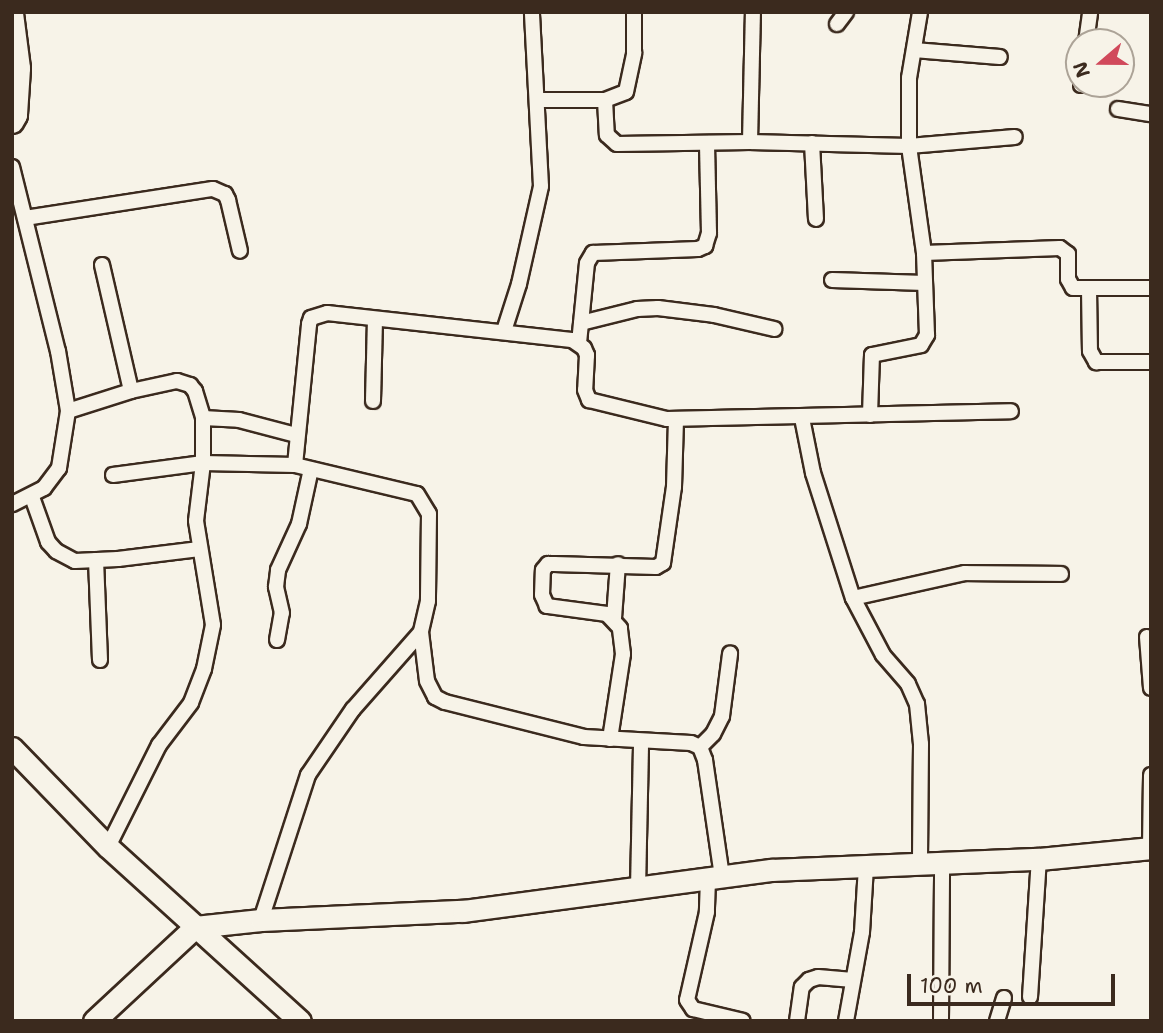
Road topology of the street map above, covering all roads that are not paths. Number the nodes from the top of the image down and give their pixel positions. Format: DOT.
graph roads {
  1 [pos="532,12"];
  2 [pos="634,12"];
  3 [pos="753,12"];
  4 [pos="920,12"];
  5 [pos="12,13"];
  6 [pos="914,50"];
  7 [pos="1000,57"];
  8 [pos="539,100"];
  9 [pos="605,100"];
  10 [pos="1118,109"];
  11 [pos="1151,114"];
  12 [pos="12,122"];
  13 [pos="1015,137"];
  14 [pos="750,142"];
  15 [pos="707,143"];
  16 [pos="812,144"];
  17 [pos="909,146"];
  18 [pos="12,167"];
  19 [pos="25,218"];
  20 [pos="816,219"];
  21 [pos="240,251"];
  22 [pos="924,253"];
  23 [pos="102,265"];
  24 [pos="832,280"];
  25 [pos="925,283"];
  26 [pos="1151,288"];
  27 [pos="1089,289"];
  28 [pos="375,319"];
  29 [pos="581,323"];
  30 [pos="774,328"];
  31 [pos="504,331"];
  32 [pos="579,343"];
  33 [pos="1151,362"];
  34 [pos="131,391"];
  35 [pos="373,401"];
  36 [pos="68,411"];
  37 [pos="1011,411"];
  38 [pos="870,415"];
  39 [pos="203,418"];
  40 [pos="802,418"];
  41 [pos="676,420"];
  42 [pos="296,435"];
  43 [pos="203,463"];
  44 [pos="295,465"];
  45 [pos="311,469"];
  46 [pos="113,475"];
  47 [pos="32,497"];
  48 [pos="12,504"];
  49 [pos="199,549"];
  50 [pos="96,560"];
  51 [pos="618,564"];
  52 [pos="1061,574"];
  53 [pos="853,598"];
  54 [pos="614,618"];
  55 [pos="421,632"];
  56 [pos="1147,637"];
  57 [pos="277,640"];
  58 [pos="730,654"];
  59 [pos="100,660"];
  60 [pos="1151,688"];
  61 [pos="610,739"];
  62 [pos="641,742"];
  63 [pos="700,747"];
  64 [pos="12,748"];
  65 [pos="1151,775"];
  66 [pos="108,847"];
  67 [pos="1150,848"];
  68 [pos="1039,859"];
  69 [pos="919,863"];
  70 [pos="942,864"];
  71 [pos="866,867"];
  72 [pos="715,878"];
  73 [pos="638,889"];
  74 [pos="261,920"];
  75 [pos="195,927"];
  76 [pos="853,980"];
  77 [pos="1031,997"];
  78 [pos="1004,998"];
  79 [pos="94,1021"];
  80 [pos="300,1021"];
  81 [pos="743,1021"];
  82 [pos="797,1021"];
  83 [pos="846,1021"];
  84 [pos="941,1021"];
  85 [pos="997,1021"];
  1 -- 8 [label="street"];
  2 -- 9 [label="street"];
  3 -- 14 [label="street"];
  4 -- 6 [label="street"];
  5 -- 12 [label="street"];
  6 -- 7 [label="street"];
  6 -- 17 [label="street"];
  8 -- 9 [label="street"];
  8 -- 31 [label="street"];
  9 -- 15 [label="street"];
  10 -- 11 [label="street"];
  13 -- 17 [label="street"];
  14 -- 15 [label="street"];
  14 -- 16 [label="street"];
  15 -- 29 [label="street"];
  16 -- 17 [label="street"];
  16 -- 20 [label="street"];
  17 -- 22 [label="street"];
  18 -- 19 [label="street"];
  19 -- 21 [label="street"];
  19 -- 36 [label="street"];
  22 -- 25 [label="street"];
  22 -- 27 [label="street"];
  23 -- 34 [label="street"];
  24 -- 25 [label="street"];
  25 -- 38 [label="street"];
  26 -- 27 [label="street"];
  27 -- 33 [label="street"];
  28 -- 31 [label="street"];
  28 -- 35 [label="street"];
  28 -- 42 [label="street"];
  29 -- 30 [label="street"];
  29 -- 32 [label="street"];
  31 -- 32 [label="street"];
  32 -- 41 [label="street"];
  34 -- 36 [label="street"];
  34 -- 39 [label="street"];
  36 -- 47 [label="street"];
  37 -- 38 [label="street"];
  38 -- 40 [label="street"];
  39 -- 42 [label="street"];
  39 -- 43 [label="street"];
  40 -- 41 [label="street"];
  40 -- 53 [label="street"];
  41 -- 51 [label="street"];
  42 -- 44 [label="street"];
  43 -- 44 [label="street"];
  43 -- 46 [label="street"];
  43 -- 49 [label="street"];
  44 -- 45 [label="street"];
  45 -- 55 [label="street"];
  45 -- 57 [label="street"];
  47 -- 48 [label="street"];
  47 -- 50 [label="street"];
  49 -- 50 [label="street"];
  49 -- 66 [label="street"];
  50 -- 59 [label="street"];
  51 -- 54 [label="street"];
  51 -- 54 [label="street"];
  52 -- 53 [label="street"];
  53 -- 69 [label="street"];
  54 -- 61 [label="street"];
  55 -- 61 [label="street"];
  55 -- 74 [label="street"];
  56 -- 60 [label="street"];
  58 -- 63 [label="street"];
  61 -- 62 [label="street"];
  62 -- 63 [label="street"];
  62 -- 73 [label="street"];
  63 -- 72 [label="street"];
  64 -- 66 [label="street"];
  65 -- 67 [label="street"];
  66 -- 75 [label="street"];
  67 -- 68 [label="street"];
  68 -- 70 [label="street"];
  68 -- 77 [label="street"];
  69 -- 70 [label="street"];
  69 -- 71 [label="street"];
  70 -- 84 [label="street"];
  71 -- 72 [label="street"];
  71 -- 76 [label="street"];
  72 -- 73 [label="street"];
  72 -- 81 [label="street"];
  73 -- 74 [label="street"];
  74 -- 75 [label="street"];
  75 -- 79 [label="street"];
  75 -- 80 [label="street"];
  76 -- 82 [label="street"];
  76 -- 83 [label="street"];
  78 -- 85 [label="street"];
}
